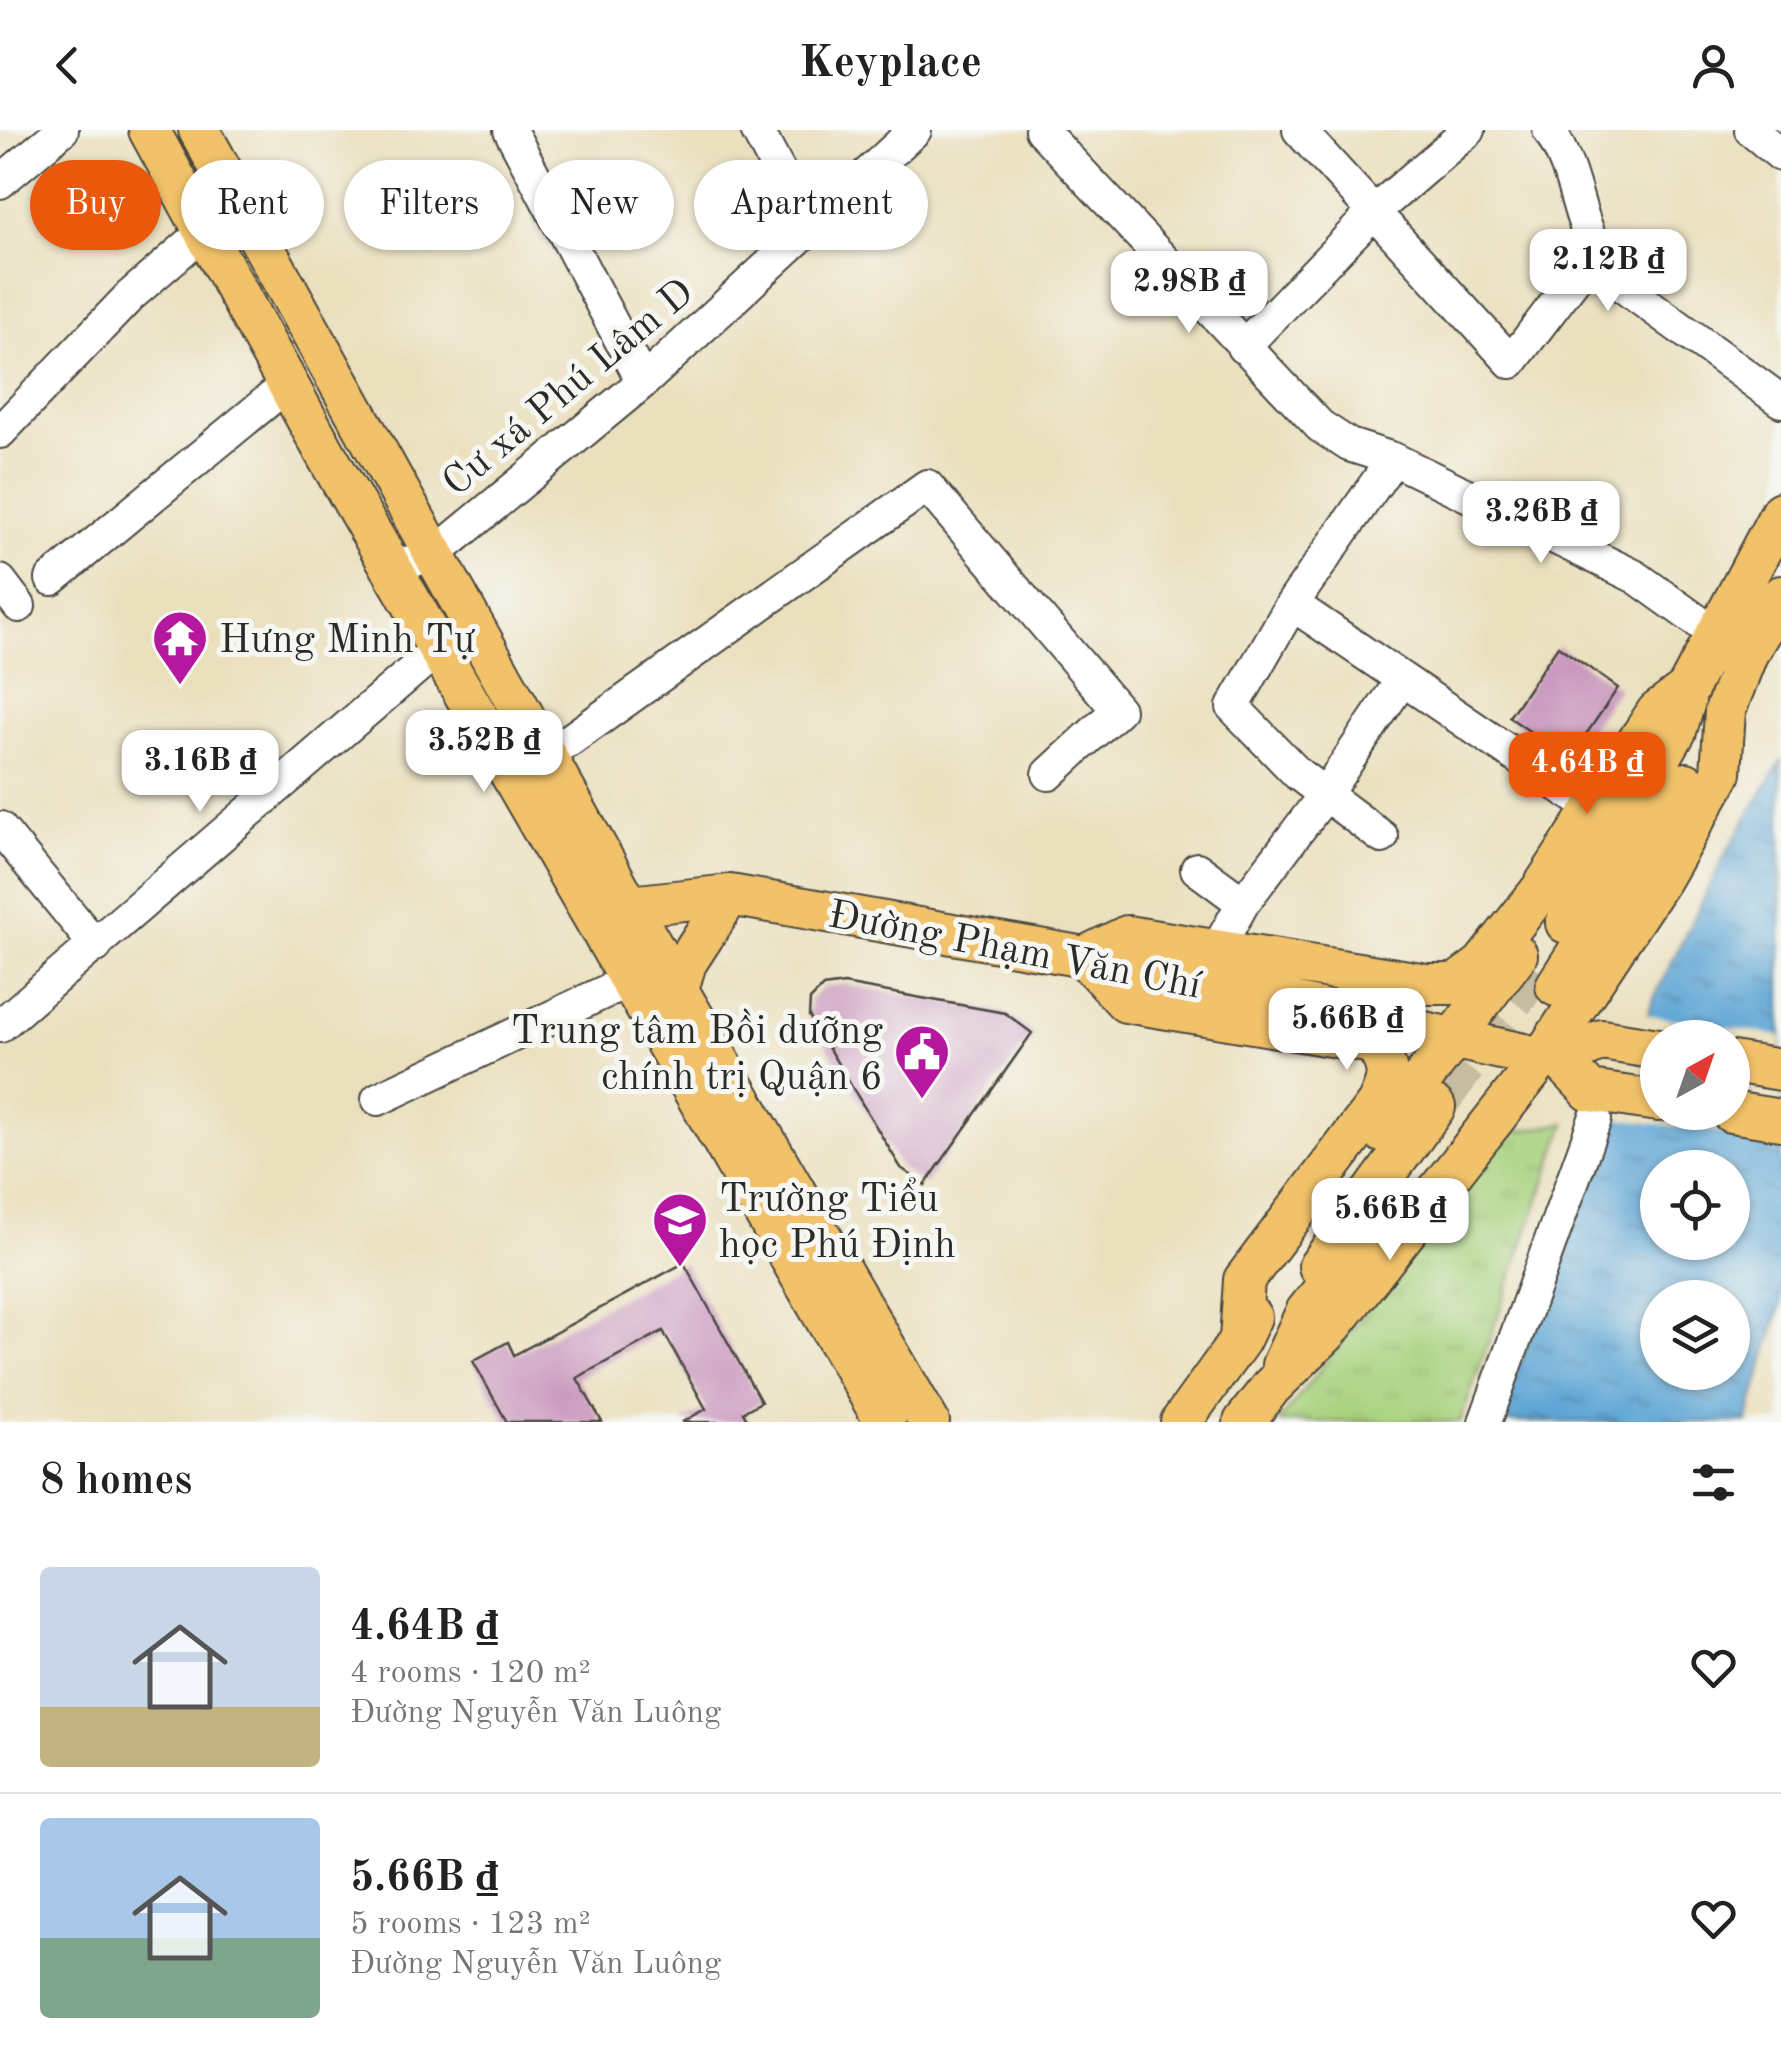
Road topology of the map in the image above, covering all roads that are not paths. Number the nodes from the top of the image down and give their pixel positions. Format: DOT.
graph roads {
  1 [pos="62,130"];
  2 [pos="149,130"];
  3 [pos="199,130"];
  4 [pos="510,130"];
  5 [pos="757,130"];
  6 [pos="916,130"];
  7 [pos="1041,130"];
  8 [pos="1299,130"];
  9 [pos="1469,130"];
  10 [pos="1549,130"];
  11 [pos="1751,130"];
  12 [pos="1781,155"];
  13 [pos="773,160"];
  14 [pos="884,160"];
  15 [pos="0,182"];
  16 [pos="181,186"];
  17 [pos="1375,212"];
  18 [pos="183,250"];
  19 [pos="216,250"];
  20 [pos="788,250"];
  21 [pos="1594,253"];
  22 [pos="1243,347"];
  23 [pos="643,382"];
  24 [pos="287,385"];
  25 [pos="1781,401"];
  26 [pos="0,432"];
  27 [pos="1393,458"];
  28 [pos="1781,512"];
  29 [pos="436,552"];
  30 [pos="394,568"];
  31 [pos="52,579"];
  32 [pos="1781,596"];
  33 [pos="1292,604"];
  34 [pos="1714,633"];
  35 [pos="438,649"];
  36 [pos="1402,680"];
  37 [pos="1689,688"];
  38 [pos="1724,711"];
  39 [pos="544,751"];
  40 [pos="1049,774"];
  41 [pos="1324,796"];
  42 [pos="1592,808"];
  43 [pos="0,828"];
  44 [pos="1382,837"];
  45 [pos="1197,870"];
  46 [pos="730,895"];
  47 [pos="586,898"];
  48 [pos="1242,903"];
  49 [pos="630,906"];
  50 [pos="96,946"];
  51 [pos="1216,951"];
  52 [pos="1084,957"];
  53 [pos="628,981"];
  54 [pos="678,989"];
  55 [pos="0,1026"];
  56 [pos="1454,1040"];
  57 [pos="1640,1046"];
  58 [pos="1550,1058"];
  59 [pos="1750,1065"];
  60 [pos="1781,1070"];
  61 [pos="378,1100"];
  62 [pos="1640,1103"];
  63 [pos="1592,1105"];
  64 [pos="1750,1115"];
  65 [pos="1781,1120"];
  66 [pos="1240,1340"];
  67 [pos="1272,1386"];
  68 [pos="885,1422"];
  69 [pos="928,1422"];
  70 [pos="1181,1422"];
  71 [pos="1244,1422"];
  72 [pos="1485,1422"];
  1 -- 15 [label="street"];
  2 -- 16 [label="main road"];
  3 -- 29 [label="main road"];
  4 -- 23 [label="street"];
  5 -- 13 [label="street"];
  6 -- 14 [label="street, Cư xá Phú Lâm D"];
  7 -- 22 [label="street"];
  8 -- 17 [label="street"];
  9 -- 17 [label="street"];
  10 -- 21 [label="street"];
  11 -- 12 [label="street"];
  17 -- 21 [label="street"];
  17 -- 22 [label="street"];
  18 -- 26 [label="street"];
  19 -- 24 [label="main road"];
  20 -- 23 [label="street, Cư xá Phú Lâm D"];
  21 -- 25 [label="street"];
  22 -- 27 [label="street"];
  23 -- 29 [label="street, Cư xá Phú Lâm D"];
  24 -- 30 [label="main road"];
  24 -- 31 [label="street"];
  27 -- 33 [label="street"];
  27 -- 34 [label="street"];
  28 -- 34 [label="main road"];
  29 -- 30 [label="street, Cư xá Phú Lâm D"];
  29 -- 39 [label="main road"];
  30 -- 35 [label="main road"];
  32 -- 38 [label="main road"];
  33 -- 36 [label="street"];
  33 -- 41 [label="street"];
  34 -- 37 [label="main road"];
  35 -- 47 [label="main road"];
  35 -- 50 [label="street"];
  36 -- 41 [label="street"];
  36 -- 42 [label="street"];
  37 -- 38 [label="main road"];
  37 -- 42 [label="main road"];
  37 -- 56 [label="main road"];
  38 -- 58 [label="main road"];
  39 -- 40 [label="street"];
  39 -- 49 [label="main road"];
  41 -- 44 [label="street"];
  41 -- 48 [label="street"];
  42 -- 51 [label="main road"];
  43 -- 50 [label="street"];
  45 -- 48 [label="street"];
  46 -- 49 [label="main road, Đường Phạm Văn Chí"];
  46 -- 52 [label="main road, Đường Phạm Văn Chí"];
  46 -- 54 [label="main road"];
  47 -- 49 [label="main road, Đường Phạm Văn Chí"];
  47 -- 53 [label="main road"];
  48 -- 51 [label="street"];
  49 -- 54 [label="main road"];
  50 -- 55 [label="street"];
  51 -- 52 [label="main road"];
  52 -- 56 [label="main road, Đường Phạm Văn Chí"];
  52 -- 66 [label="main road"];
  53 -- 61 [label="street"];
  53 -- 68 [label="main road"];
  54 -- 69 [label="main road"];
  56 -- 58 [label="main road, Đường Phạm Văn Chí"];
  56 -- 66 [label="main road"];
  57 -- 58 [label="main road"];
  58 -- 63 [label="main road"];
  58 -- 67 [label="main road"];
  59 -- 60 [label="main road"];
  62 -- 63 [label="main road"];
  63 -- 72 [label="street"];
  64 -- 65 [label="main road"];
  66 -- 67 [label="main road"];
  66 -- 70 [label="main road"];
  67 -- 71 [label="main road"];
}
